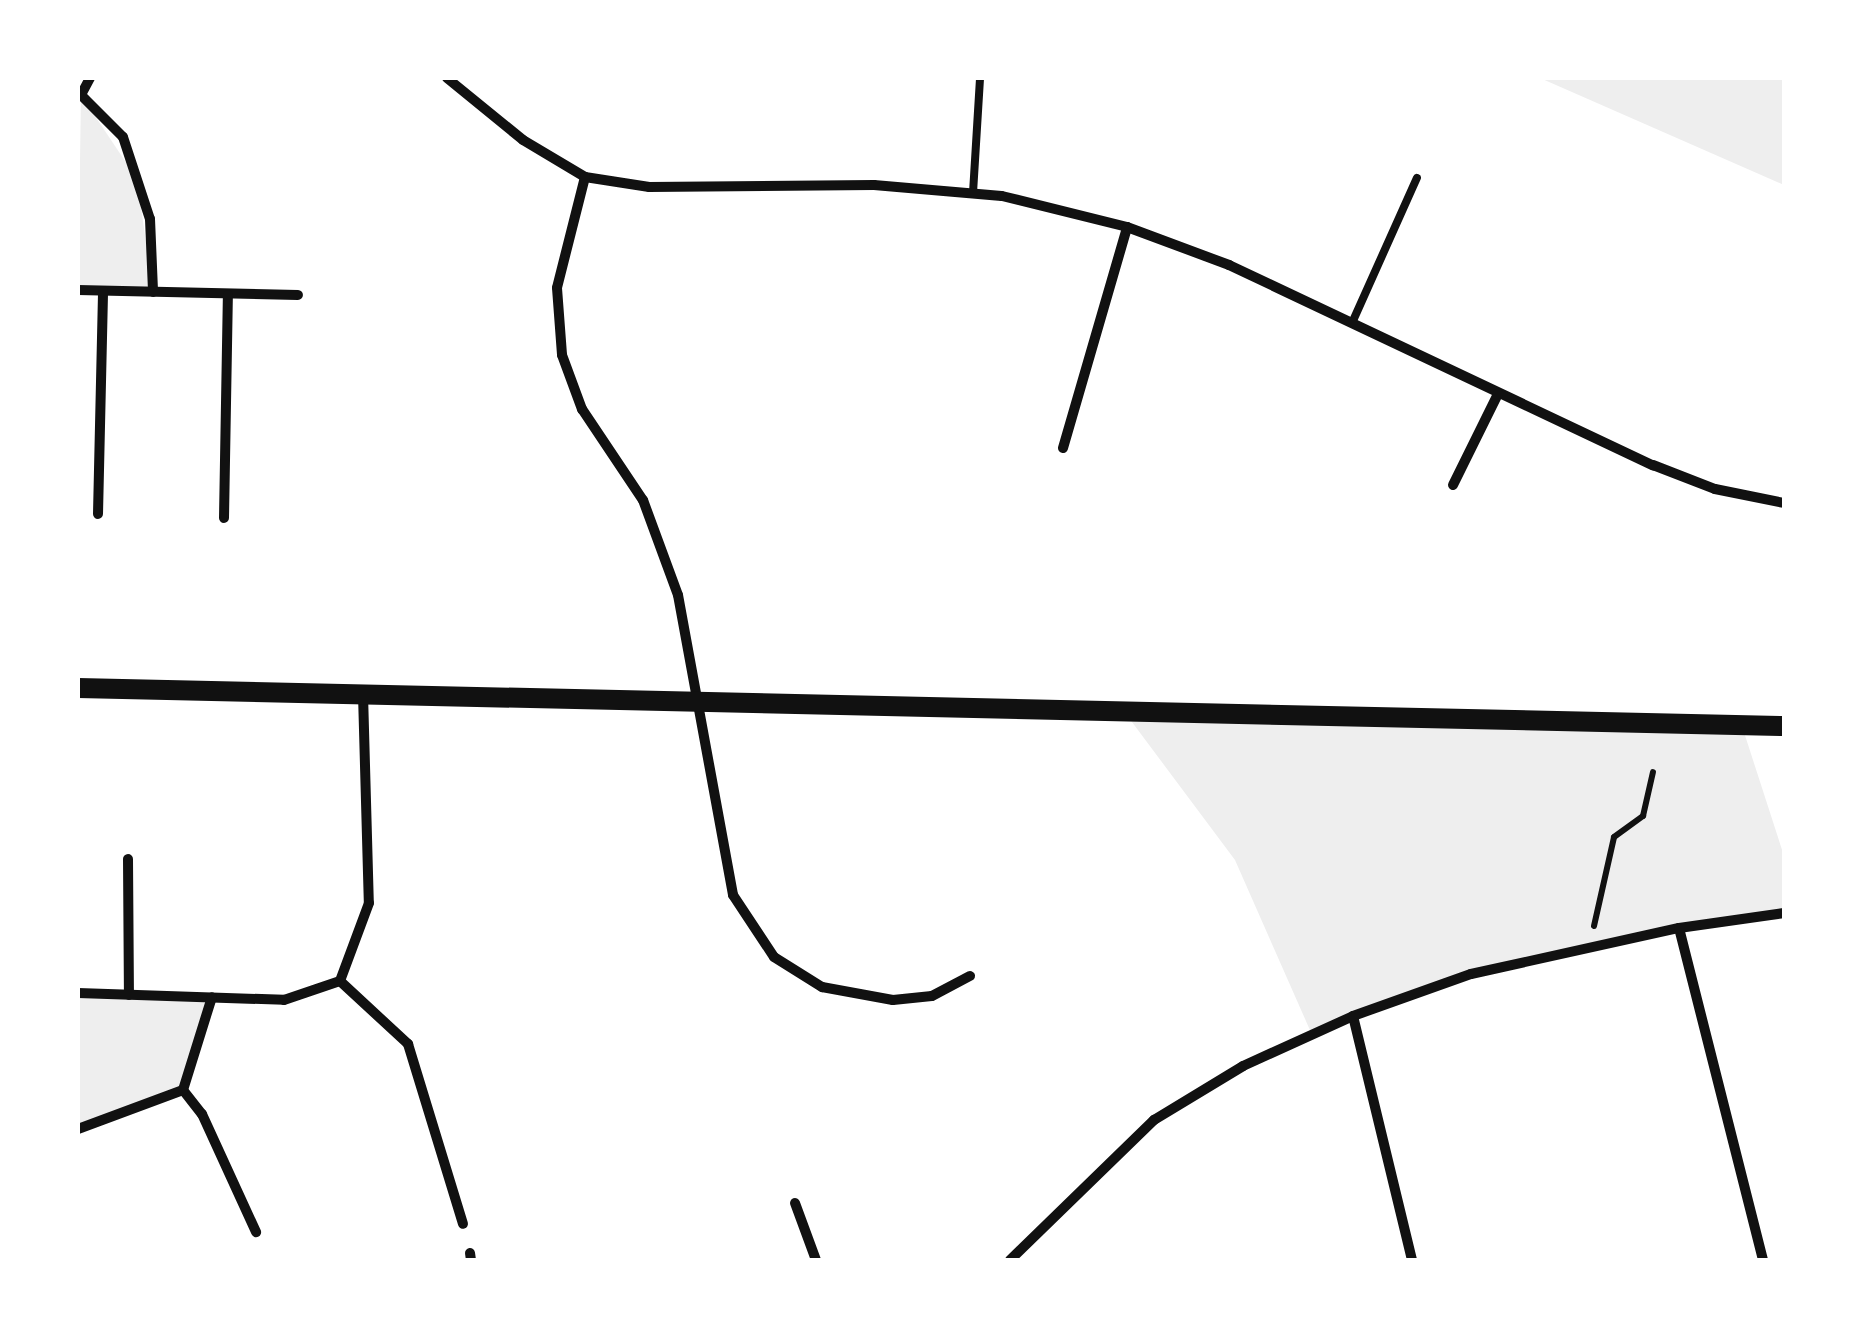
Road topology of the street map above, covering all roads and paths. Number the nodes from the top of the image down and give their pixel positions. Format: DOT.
graph roads {
  1 [pos="90,78"];
  2 [pos="447,78"];
  3 [pos="980,78"];
  4 [pos="79,95"];
  5 [pos="585,177"];
  6 [pos="1417,178"];
  7 [pos="973,193"];
  8 [pos="1127,227"];
  9 [pos="78,290"];
  10 [pos="103,291"];
  11 [pos="153,292"];
  12 [pos="228,295"];
  13 [pos="298,295"];
  14 [pos="1352,322"];
  15 [pos="1498,394"];
  16 [pos="1063,448"];
  17 [pos="1453,485"];
  18 [pos="1784,504"];
  19 [pos="98,514"];
  20 [pos="224,518"];
  21 [pos="78,688"];
  22 [pos="363,693"];
  23 [pos="701,698"];
  24 [pos="1784,726"];
  25 [pos="1653,772"];
  26 [pos="128,860"];
  27 [pos="1784,913"];
  28 [pos="1678,928"];
  29 [pos="1591,948"];
  30 [pos="970,976"];
  31 [pos="340,982"];
  32 [pos="78,993"];
  33 [pos="129,994"];
  34 [pos="212,997"];
  35 [pos="1353,1016"];
  36 [pos="183,1090"];
  37 [pos="78,1129"];
  38 [pos="795,1204"];
  39 [pos="464,1224"];
  40 [pos="256,1232"];
  41 [pos="816,1260"];
  42 [pos="1010,1260"];
  43 [pos="1412,1260"];
  44 [pos="1762,1260"];
  1 -- 4 [label="street"];
  2 -- 5 [label="street"];
  3 -- 7 [label="lane"];
  4 -- 11 [label="street"];
  5 -- 7 [label="street"];
  5 -- 23 [label="street"];
  6 -- 14 [label="lane"];
  7 -- 8 [label="street"];
  8 -- 14 [label="street"];
  8 -- 16 [label="street"];
  9 -- 10 [label="street"];
  10 -- 11 [label="street"];
  10 -- 19 [label="street"];
  11 -- 12 [label="street"];
  12 -- 13 [label="street"];
  12 -- 20 [label="street"];
  14 -- 15 [label="street"];
  15 -- 17 [label="street"];
  15 -- 18 [label="street"];
  21 -- 22 [label="main road"];
  22 -- 23 [label="main road"];
  22 -- 31 [label="street"];
  23 -- 24 [label="main road"];
  23 -- 30 [label="street"];
  25 -- 29 [label="path"];
  26 -- 33 [label="street"];
  27 -- 28 [label="street"];
  28 -- 29 [label="street"];
  28 -- 44 [label="street"];
  29 -- 35 [label="street"];
  31 -- 34 [label="street"];
  31 -- 39 [label="street"];
  32 -- 33 [label="street"];
  33 -- 34 [label="street"];
  34 -- 36 [label="street"];
  35 -- 42 [label="street"];
  35 -- 43 [label="street"];
  36 -- 37 [label="street"];
  36 -- 40 [label="street"];
  38 -- 41 [label="street"];
}
